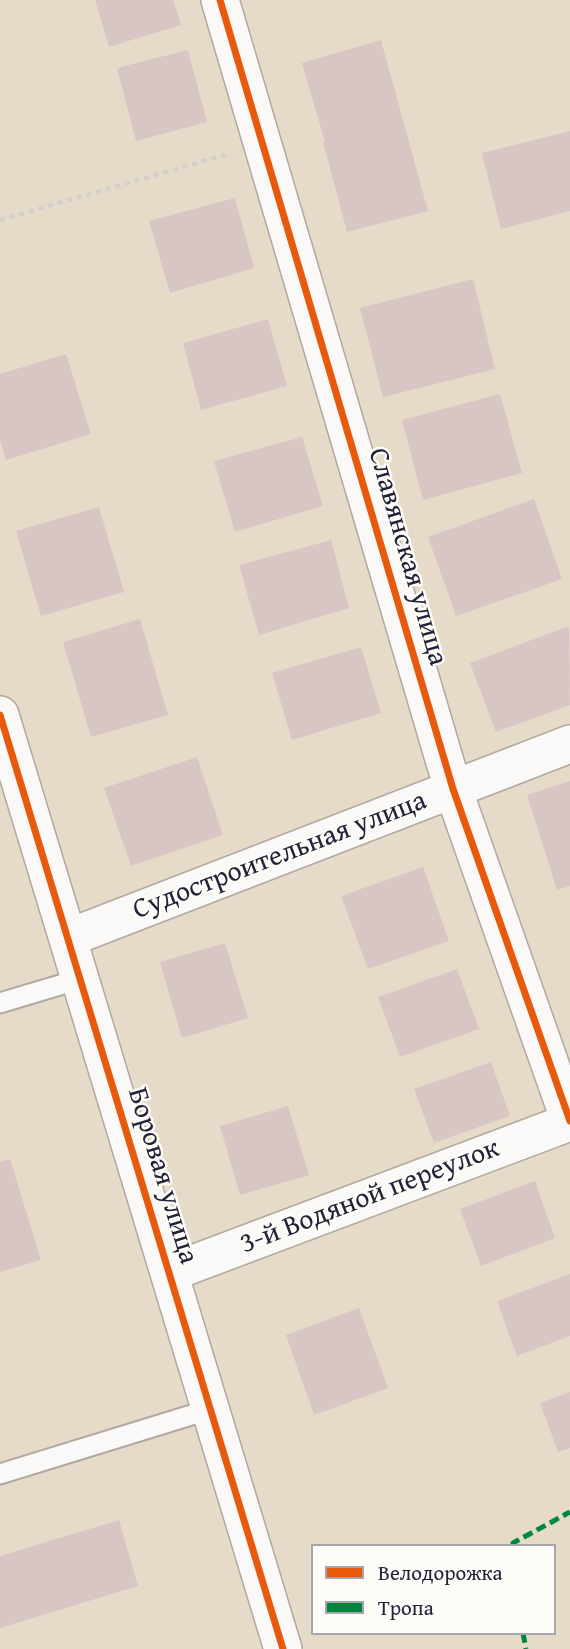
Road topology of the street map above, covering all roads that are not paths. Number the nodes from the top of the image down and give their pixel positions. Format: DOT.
graph roads {
  1 [pos="220,0"];
  2 [pos="0,715"];
  3 [pos="570,744"];
  4 [pos="453,789"];
  5 [pos="68,938"];
  6 [pos="80,979"];
  7 [pos="0,1003"];
  8 [pos="570,1121"];
  9 [pos="169,1273"];
  10 [pos="211,1409"];
  11 [pos="0,1474"];
  12 [pos="283,1649"];
  1 -- 4 [label="street, Славянская улица"];
  2 -- 5 [label="street, Боровая улица"];
  3 -- 4 [label="street, Судостроительная улица"];
  4 -- 5 [label="street, Судостроительная улица"];
  4 -- 8 [label="street, Славянская улица"];
  5 -- 6 [label="street, Боровая улица"];
  6 -- 7 [label="lane"];
  6 -- 9 [label="street, Боровая улица"];
  8 -- 9 [label="street, 3-й Водяной переулок"];
  9 -- 10 [label="street, Боровая улица"];
  10 -- 11 [label="lane"];
  10 -- 12 [label="street, Боровая улица"];
}
